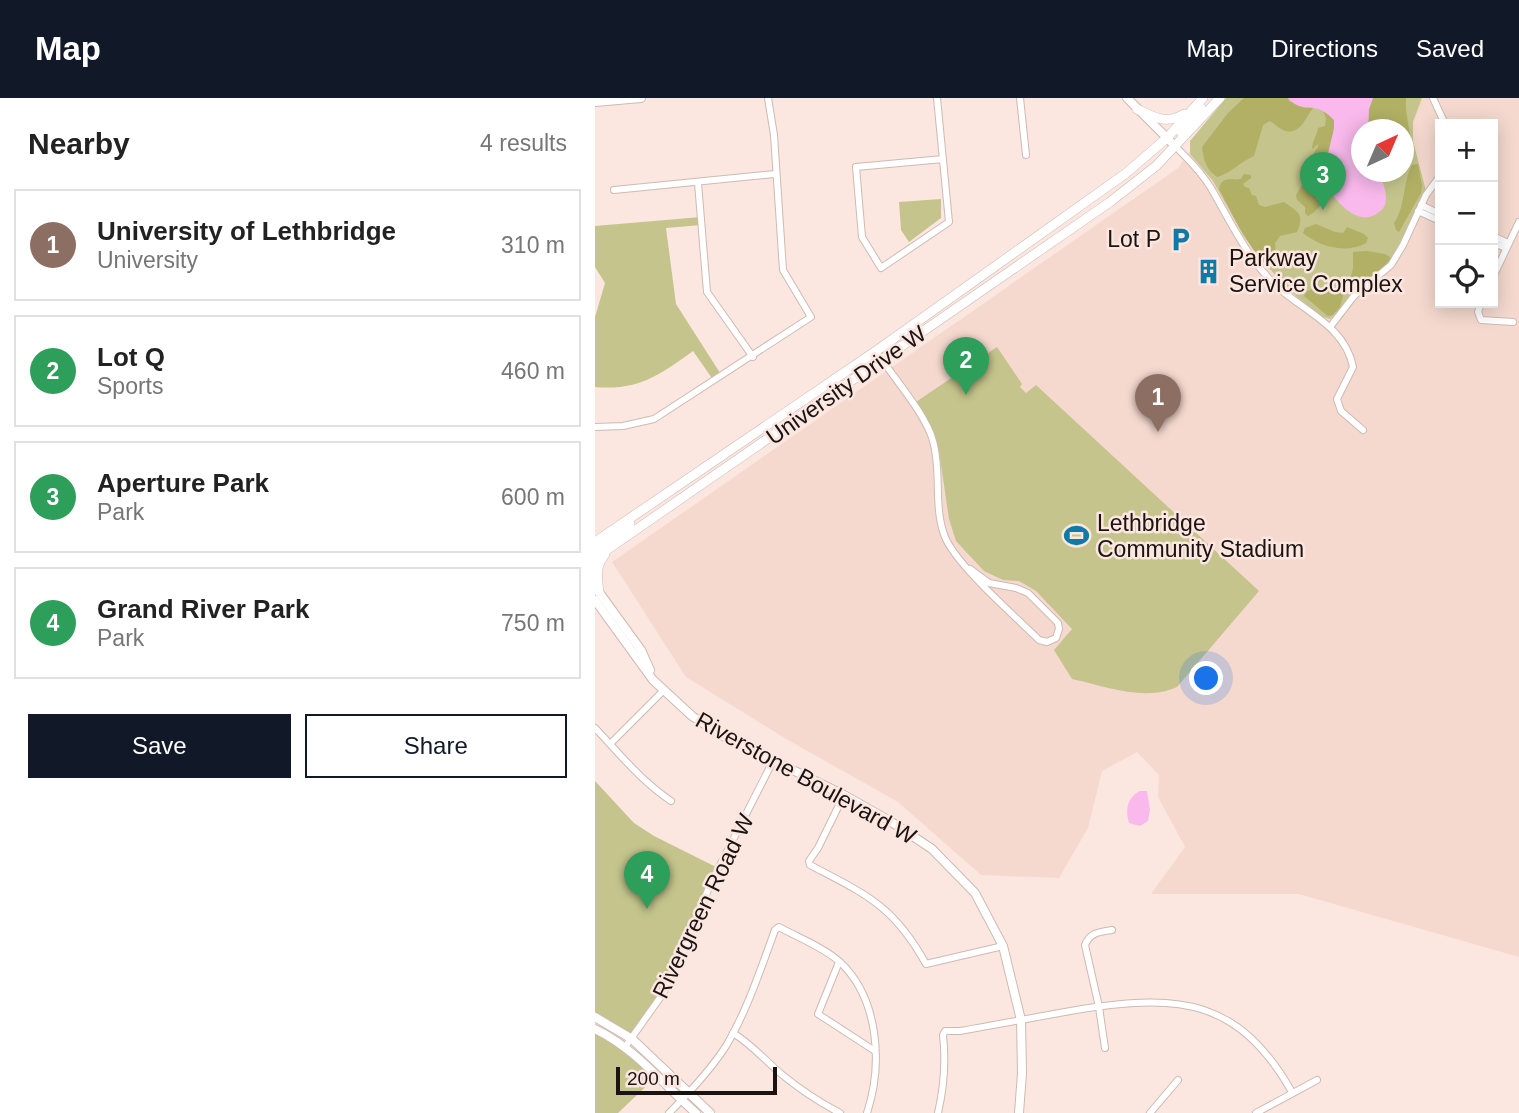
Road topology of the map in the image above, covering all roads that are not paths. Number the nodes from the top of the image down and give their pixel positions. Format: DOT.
graph roads {
  1 [pos="641,98"];
  2 [pos="768,98"];
  3 [pos="937,98"];
  4 [pos="1020,98"];
  5 [pos="1126,98"];
  6 [pos="1206,98"];
  7 [pos="1220,98"];
  8 [pos="1433,98"];
  9 [pos="595,102"];
  10 [pos="1195,107"];
  11 [pos="1137,109"];
  12 [pos="1443,119"];
  13 [pos="1167,138"];
  14 [pos="1175,146"];
  15 [pos="1026,155"];
  16 [pos="943,159"];
  17 [pos="775,174"];
  18 [pos="1436,182"];
  19 [pos="698,183"];
  20 [pos="614,190"];
  21 [pos="1124,191"];
  22 [pos="1420,208"];
  23 [pos="1435,212"];
  24 [pos="1435,218"];
  25 [pos="1519,222"];
  26 [pos="1498,240"];
  27 [pos="1498,244"];
  28 [pos="1507,246"];
  29 [pos="1498,266"];
  30 [pos="1479,308"];
  31 [pos="1513,322"];
  32 [pos="1330,327"];
  33 [pos="878,356"];
  34 [pos="753,357"];
  35 [pos="595,427"];
  36 [pos="1363,430"];
  37 [pos="681,483"];
  38 [pos="598,539"];
  39 [pos="612,547"];
  40 [pos="595,551"];
  41 [pos="595,558"];
  42 [pos="970,569"];
  43 [pos="596,592"];
  44 [pos="663,691"];
  45 [pos="595,728"];
  46 [pos="610,744"];
  47 [pos="773,761"];
  48 [pos="844,795"];
  49 [pos="671,801"];
  50 [pos="1112,930"];
  51 [pos="1003,946"];
  52 [pos="839,962"];
  53 [pos="1099,1007"];
  54 [pos="595,1017"];
  55 [pos="1021,1020"];
  56 [pos="595,1029"];
  57 [pos="733,1033"];
  58 [pos="632,1039"];
  59 [pos="625,1047"];
  60 [pos="1105,1048"];
  61 [pos="875,1051"];
  62 [pos="1178,1080"];
  63 [pos="1317,1080"];
  64 [pos="1292,1092"];
  65 [pos="689,1093"];
  66 [pos="682,1100"];
  67 [pos="669,1113"];
  68 [pos="696,1113"];
  69 [pos="711,1113"];
  70 [pos="840,1113"];
  71 [pos="867,1113"];
  72 [pos="938,1113"];
  73 [pos="1019,1113"];
  74 [pos="1150,1113"];
  75 [pos="1256,1113"];
  1 -- 9 [label="street"];
  2 -- 17 [label="street"];
  3 -- 16 [label="street"];
  4 -- 15 [label="street"];
  5 -- 11 [label="street"];
  6 -- 10 [label="main road, University Drive W"];
  6 -- 14 [label="main road"];
  7 -- 14 [label="main road, University Drive W"];
  8 -- 12 [label="street"];
  10 -- 11 [label="main road"];
  10 -- 13 [label="main road, University Drive W"];
  11 -- 13 [label="street"];
  13 -- 14 [label="street"];
  13 -- 21 [label="main road"];
  13 -- 33 [label="main road, University Drive W"];
  14 -- 21 [label="main road, University Drive W"];
  14 -- 32 [label="street"];
  16 -- 16 [label="street"];
  17 -- 19 [label="street"];
  17 -- 34 [label="street"];
  18 -- 22 [label="street"];
  19 -- 20 [label="street"];
  19 -- 34 [label="street"];
  21 -- 33 [label="main road, University Drive W"];
  22 -- 23 [label="street"];
  22 -- 24 [label="street"];
  22 -- 32 [label="street"];
  25 -- 28 [label="street"];
  26 -- 28 [label="street"];
  27 -- 28 [label="street"];
  28 -- 29 [label="street"];
  30 -- 31 [label="street"];
  32 -- 36 [label="street"];
  33 -- 37 [label="main road, University Drive W"];
  33 -- 39 [label="main road, University Drive W"];
  33 -- 42 [label="street"];
  34 -- 35 [label="street"];
  37 -- 38 [label="main road, University Drive W"];
  37 -- 40 [label="main road"];
  39 -- 41 [label="main road, University Drive W"];
  39 -- 43 [label="main road"];
  42 -- 42 [label="street"];
  43 -- 44 [label="street, Riverstone Boulevard W"];
  44 -- 46 [label="street"];
  44 -- 47 [label="street, Riverstone Boulevard W"];
  45 -- 46 [label="street"];
  46 -- 49 [label="street"];
  47 -- 48 [label="street, Riverstone Boulevard W"];
  47 -- 58 [label="street, Rivergreen Road W"];
  48 -- 51 [label="street, Riverstone Boulevard W"];
  48 -- 51 [label="street"];
  50 -- 53 [label="street"];
  51 -- 55 [label="street, Riverstone Boulevard W"];
  52 -- 57 [label="street"];
  52 -- 61 [label="street"];
  52 -- 61 [label="street"];
  53 -- 55 [label="street"];
  53 -- 60 [label="street"];
  53 -- 64 [label="street"];
  54 -- 58 [label="street"];
  55 -- 72 [label="street"];
  55 -- 73 [label="street, Riverstone Boulevard W"];
  56 -- 59 [label="street"];
  57 -- 65 [label="street"];
  57 -- 70 [label="street"];
  58 -- 59 [label="street, Rivergreen Road W"];
  58 -- 65 [label="street"];
  59 -- 66 [label="street"];
  61 -- 71 [label="street"];
  62 -- 74 [label="street"];
  63 -- 64 [label="street"];
  64 -- 75 [label="street"];
  65 -- 66 [label="street"];
  65 -- 69 [label="street"];
  66 -- 67 [label="street"];
  66 -- 68 [label="street"];
}
